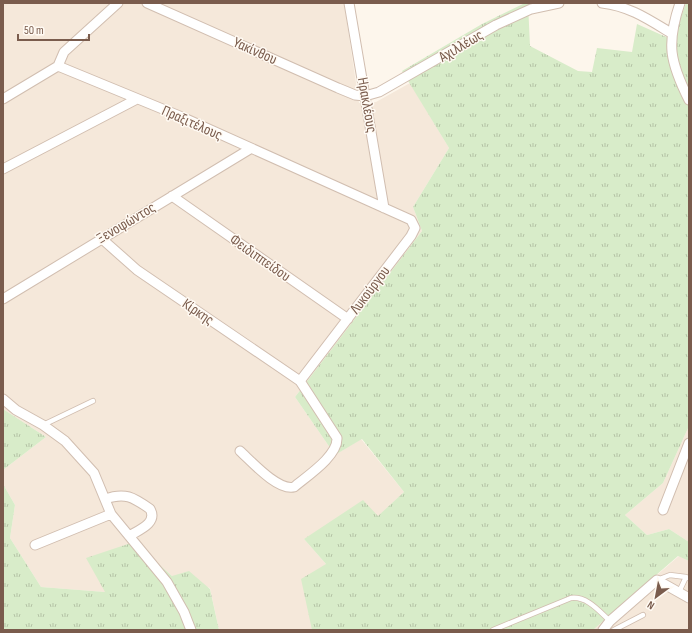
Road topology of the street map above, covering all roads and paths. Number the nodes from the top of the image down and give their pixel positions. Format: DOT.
graph roads {
  1 [pos="118,3"];
  2 [pos="147,3"];
  3 [pos="169,3"];
  4 [pos="349,3"];
  5 [pos="559,3"];
  6 [pos="602,3"];
  7 [pos="680,3"];
  8 [pos="166,12"];
  9 [pos="671,33"];
  10 [pos="58,66"];
  11 [pos="365,96"];
  12 [pos="3,99"];
  13 [pos="137,99"];
  14 [pos="689,100"];
  15 [pos="250,149"];
  16 [pos="3,169"];
  17 [pos="172,196"];
  18 [pos="384,208"];
  19 [pos="102,238"];
  20 [pos="3,299"];
  21 [pos="348,319"];
  22 [pos="300,381"];
  23 [pos="3,399"];
  24 [pos="93,401"];
  25 [pos="43,425"];
  26 [pos="689,443"];
  27 [pos="240,451"];
  28 [pos="105,499"];
  29 [pos="662,510"];
  30 [pos="111,514"];
  31 [pos="129,536"];
  32 [pos="35,545"];
  33 [pos="688,578"];
  34 [pos="657,580"];
  35 [pos="679,592"];
  36 [pos="689,598"];
  37 [pos="643,614"];
  38 [pos="610,621"];
  39 [pos="191,630"];
  40 [pos="493,630"];
  41 [pos="603,630"];
  42 [pos="614,630"];
  1 -- 10 [label="street"];
  2 -- 8 [label="street, Υακίνθου"];
  3 -- 8 [label="street"];
  4 -- 11 [label="street, Ηρακλέους"];
  5 -- 11 [label="street, Αχιλλέως"];
  6 -- 9 [label="street"];
  7 -- 9 [label="street"];
  8 -- 11 [label="street, Υακίνθου"];
  9 -- 14 [label="street"];
  10 -- 12 [label="street"];
  10 -- 13 [label="street, Πραξιτέλους"];
  11 -- 18 [label="street, Ηρακλέους"];
  13 -- 15 [label="street, Πραξιτέλους"];
  13 -- 16 [label="street"];
  15 -- 17 [label="street, Ξενοφώντος"];
  15 -- 18 [label="street, Πραξιτέλους"];
  17 -- 19 [label="street, Ξενοφώντος"];
  17 -- 21 [label="street, Φειδιππείδου"];
  18 -- 21 [label="street, Λυκούργου"];
  19 -- 20 [label="street, Ξενοφώντος"];
  19 -- 22 [label="street, Κίρκης"];
  21 -- 22 [label="street, Λυκούργου"];
  22 -- 27 [label="street"];
  23 -- 25 [label="street"];
  24 -- 25 [label="lane"];
  25 -- 28 [label="street"];
  26 -- 29 [label="street"];
  28 -- 30 [label="street"];
  28 -- 31 [label="street"];
  30 -- 31 [label="street"];
  30 -- 32 [label="street"];
  31 -- 39 [label="street"];
  33 -- 34 [label="lane"];
  33 -- 35 [label="lane"];
  34 -- 35 [label="street"];
  34 -- 38 [label="street"];
  35 -- 36 [label="street"];
  37 -- 42 [label="lane"];
  38 -- 40 [label="lane"];
  38 -- 41 [label="street"];
}
